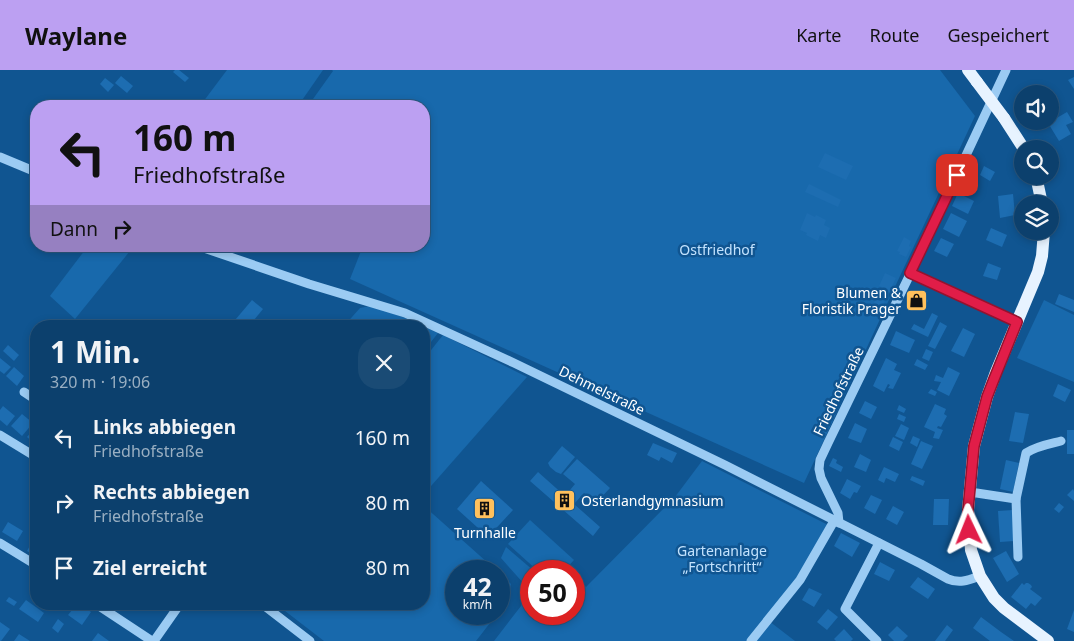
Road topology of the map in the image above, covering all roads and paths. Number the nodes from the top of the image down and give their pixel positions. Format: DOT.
graph roads {
  1 [pos="968,70"];
  2 [pos="1006,70"];
  3 [pos="1018,140"];
  4 [pos="0,157"];
  5 [pos="30,170"];
  6 [pos="1043,240"];
  7 [pos="216,252"];
  8 [pos="910,273"];
  9 [pos="420,320"];
  10 [pos="1017,322"];
  11 [pos="430,325"];
  12 [pos="24,392"];
  13 [pos="30,396"];
  14 [pos="0,435"];
  15 [pos="1061,441"];
  16 [pos="30,453"];
  17 [pos="970,492"];
  18 [pos="1016,499"];
  19 [pos="836,522"];
  20 [pos="878,542"];
  21 [pos="0,543"];
  22 [pos="1018,557"];
  23 [pos="30,561"];
  24 [pos="980,576"];
  25 [pos="105,610"];
  26 [pos="176,610"];
  27 [pos="270,610"];
  28 [pos="153,641"];
  29 [pos="310,641"];
  30 [pos="751,641"];
  31 [pos="877,641"];
  32 [pos="1048,641"];
  1 -- 3 [label="main road, bridge"];
  2 -- 8 [label="street, Friedhofstraße"];
  4 -- 5 [label="street"];
  6 -- 10 [label="main road"];
  7 -- 9 [label="street, Dehmelstraße"];
  8 -- 10 [label="street"];
  8 -- 19 [label="street, Friedhofstraße"];
  10 -- 17 [label="main road"];
  11 -- 19 [label="street, Dehmelstraße"];
  12 -- 13 [label="street"];
  14 -- 16 [label="street"];
  15 -- 18 [label="street"];
  17 -- 18 [label="street"];
  17 -- 24 [label="main road"];
  18 -- 22 [label="street"];
  19 -- 20 [label="street, Dehmelstraße"];
  19 -- 30 [label="street"];
  20 -- 24 [label="street, Dehmelstraße"];
  20 -- 31 [label="street"];
  21 -- 23 [label="street"];
  24 -- 32 [label="main road"];
  25 -- 28 [label="street"];
  26 -- 28 [label="street"];
  27 -- 29 [label="street"];
}
